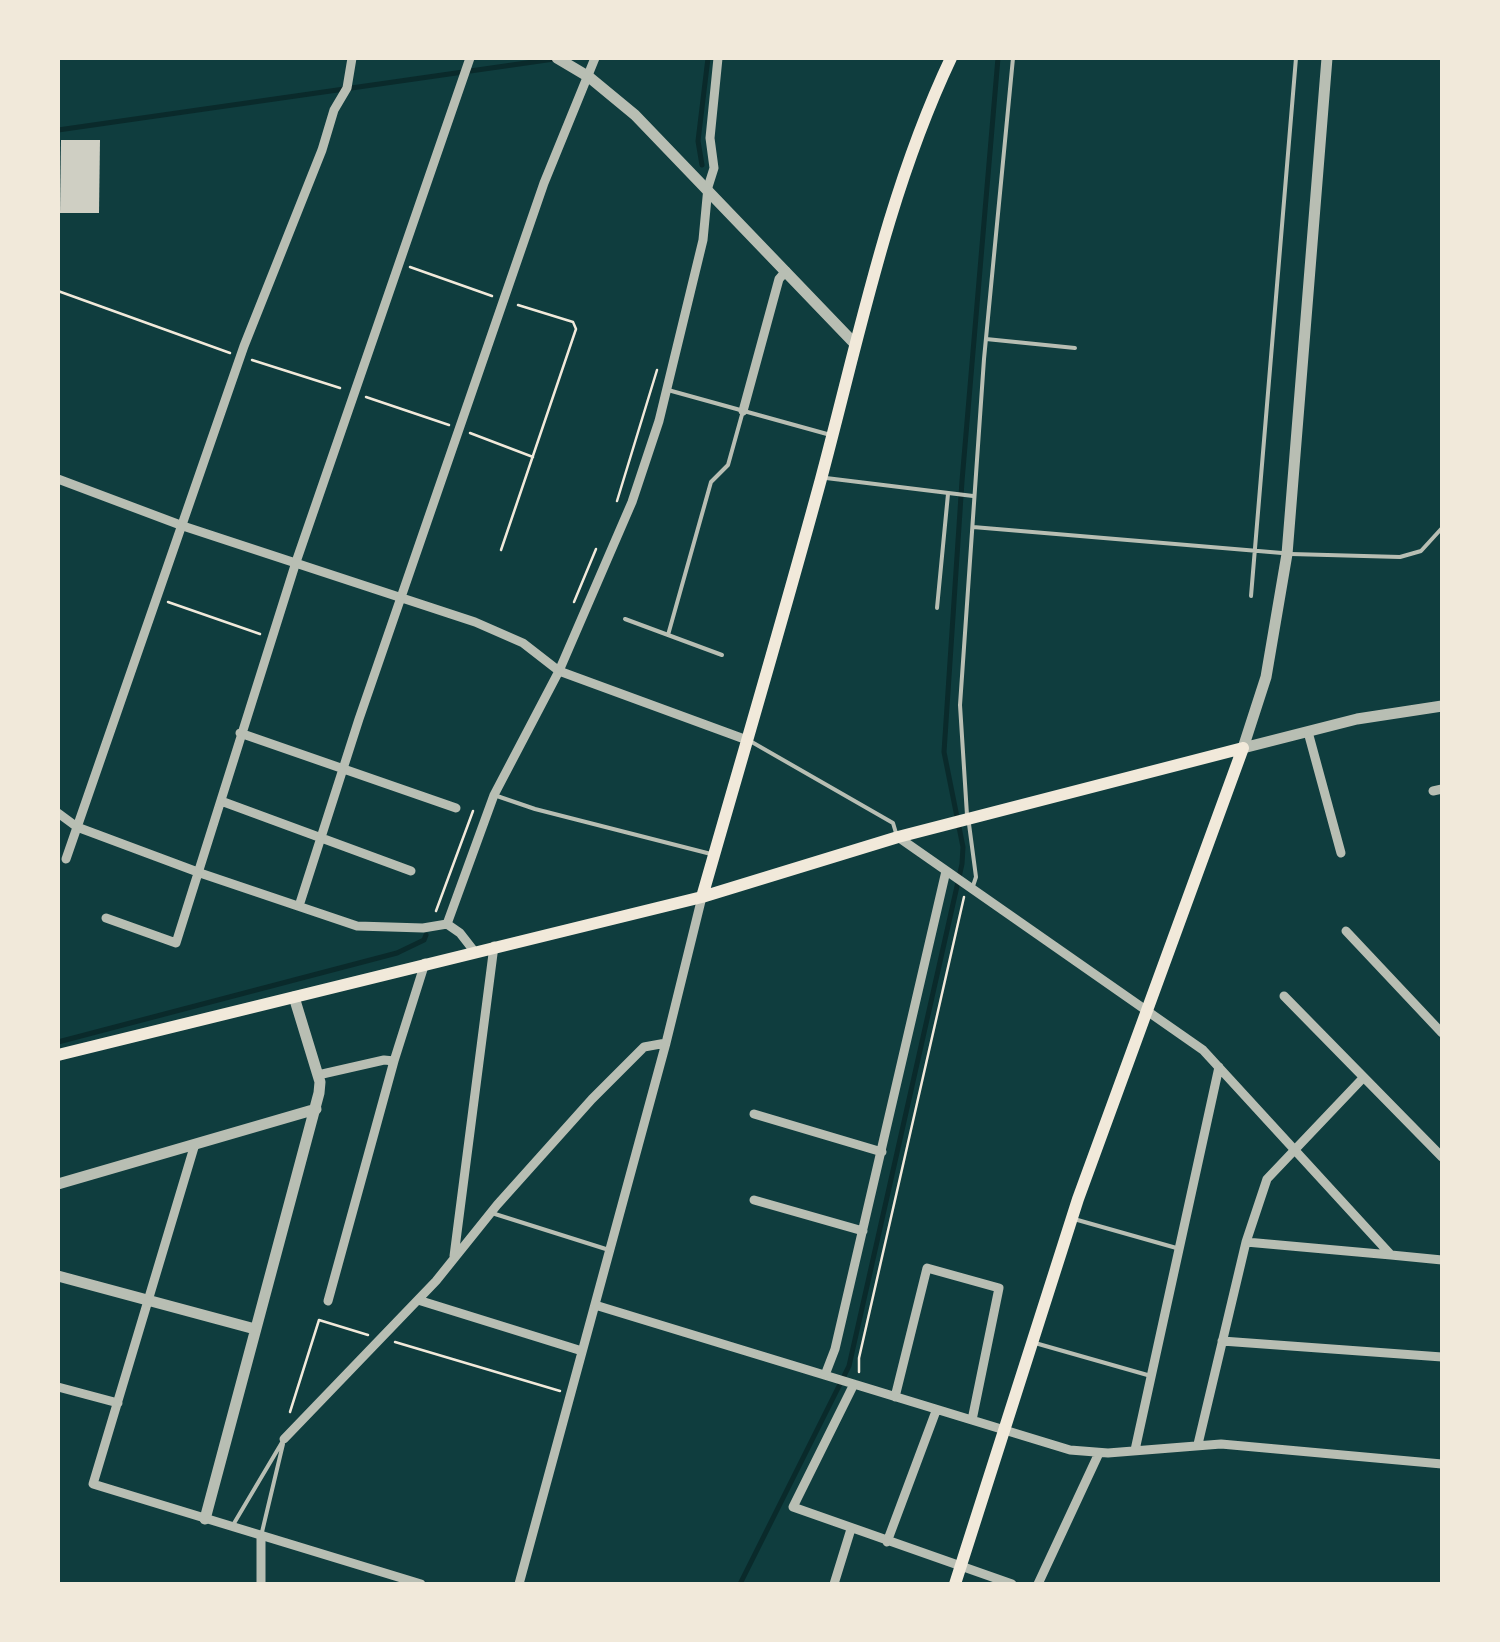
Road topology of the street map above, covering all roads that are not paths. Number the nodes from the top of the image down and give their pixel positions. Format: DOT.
graph roads {
  1 [pos="352,58"];
  2 [pos="470,58"];
  3 [pos="557,58"];
  4 [pos="595,58"];
  5 [pos="718,58"];
  6 [pos="952,58"];
  7 [pos="1013,58"];
  8 [pos="1296,58"];
  9 [pos="1327,58"];
  10 [pos="588,77"];
  11 [pos="708,187"];
  12 [pos="786,270"];
  13 [pos="986,340"];
  14 [pos="855,344"];
  15 [pos="1075,348"];
  16 [pos="666,390"];
  17 [pos="742,411"];
  18 [pos="832,435"];
  19 [pos="821,478"];
  20 [pos="58,479"];
  21 [pos="948,494"];
  22 [pos="973,496"];
  23 [pos="183,526"];
  24 [pos="973,528"];
  25 [pos="1442,528"];
  26 [pos="1254,552"];
  27 [pos="1286,554"];
  28 [pos="296,562"];
  29 [pos="1251,596"];
  30 [pos="402,597"];
  31 [pos="937,608"];
  32 [pos="624,619"];
  33 [pos="668,635"];
  34 [pos="722,655"];
  35 [pos="559,671"];
  36 [pos="1442,706"];
  37 [pos="1308,732"];
  38 [pos="240,733"];
  39 [pos="747,740"];
  40 [pos="1242,748"];
  41 [pos="343,768"];
  42 [pos="494,795"];
  43 [pos="221,801"];
  44 [pos="456,808"];
  45 [pos="58,813"];
  46 [pos="967,818"];
  47 [pos="77,827"];
  48 [pos="898,837"];
  49 [pos="321,838"];
  50 [pos="1341,853"];
  51 [pos="714,854"];
  52 [pos="66,859"];
  53 [pos="946,871"];
  54 [pos="411,872"];
  55 [pos="198,873"];
  56 [pos="972,889"];
  57 [pos="702,896"];
  58 [pos="299,906"];
  59 [pos="106,918"];
  60 [pos="447,924"];
  61 [pos="1346,931"];
  62 [pos="494,946"];
  63 [pos="474,951"];
  64 [pos="425,964"];
  65 [pos="1284,996"];
  66 [pos="294,997"];
  67 [pos="1147,1008"];
  68 [pos="1440,1028"];
  69 [pos="666,1043"];
  70 [pos="58,1055"];
  71 [pos="394,1061"];
  72 [pos="1220,1067"];
  73 [pos="318,1076"];
  74 [pos="1364,1078"];
  75 [pos="316,1109"];
  76 [pos="754,1114"];
  77 [pos="195,1144"];
  78 [pos="1294,1150"];
  79 [pos="882,1152"];
  80 [pos="1442,1158"];
  81 [pos="58,1184"];
  82 [pos="754,1200"];
  83 [pos="490,1213"];
  84 [pos="1072,1218"];
  85 [pos="863,1232"];
  86 [pos="1246,1242"];
  87 [pos="1180,1248"];
  88 [pos="610,1250"];
  89 [pos="1391,1255"];
  90 [pos="454,1258"];
  91 [pos="1442,1260"];
  92 [pos="58,1276"];
  93 [pos="418,1300"];
  94 [pos="149,1301"];
  95 [pos="328,1301"];
  96 [pos="595,1305"];
  97 [pos="255,1330"];
  98 [pos="1222,1341"];
  99 [pos="1031,1342"];
  100 [pos="582,1352"];
  101 [pos="1442,1357"];
  102 [pos="825,1375"];
  103 [pos="1151,1376"];
  104 [pos="854,1384"];
  105 [pos="58,1387"];
  106 [pos="895,1397"];
  107 [pos="118,1403"];
  108 [pos="936,1410"];
  109 [pos="972,1420"];
  110 [pos="1002,1429"];
  111 [pos="284,1439"];
  112 [pos="1198,1444"];
  113 [pos="1135,1450"];
  114 [pos="1099,1453"];
  115 [pos="1442,1464"];
  116 [pos="205,1519"];
  117 [pos="232,1526"];
  118 [pos="851,1529"];
  119 [pos="261,1535"];
  120 [pos="887,1542"];
  121 [pos="960,1567"];
  122 [pos="260,1584"];
  123 [pos="421,1584"];
  124 [pos="519,1584"];
  125 [pos="834,1584"];
  126 [pos="955,1584"];
  127 [pos="1012,1584"];
  128 [pos="1038,1584"];
  1 -- 23 [label="street"];
  2 -- 28 [label="street"];
  3 -- 10 [label="street"];
  4 -- 10 [label="street"];
  5 -- 11 [label="street"];
  6 -- 14 [label="main road"];
  7 -- 13 [label="lane"];
  8 -- 26 [label="lane"];
  9 -- 27 [label="street"];
  10 -- 11 [label="street"];
  10 -- 30 [label="street"];
  11 -- 12 [label="street"];
  11 -- 16 [label="street"];
  12 -- 14 [label="street"];
  12 -- 17 [label="street"];
  13 -- 15 [label="lane"];
  13 -- 22 [label="lane"];
  14 -- 18 [label="main road"];
  16 -- 17 [label="lane"];
  16 -- 35 [label="street"];
  17 -- 18 [label="lane"];
  17 -- 33 [label="lane"];
  18 -- 19 [label="main road"];
  19 -- 21 [label="lane"];
  19 -- 39 [label="main road"];
  20 -- 23 [label="street"];
  21 -- 22 [label="lane"];
  21 -- 31 [label="lane"];
  22 -- 24 [label="lane"];
  23 -- 28 [label="street"];
  23 -- 47 [label="street"];
  24 -- 26 [label="lane"];
  24 -- 46 [label="lane"];
  25 -- 27 [label="lane"];
  26 -- 27 [label="lane"];
  26 -- 29 [label="lane"];
  27 -- 40 [label="street"];
  28 -- 30 [label="street"];
  28 -- 38 [label="street"];
  30 -- 35 [label="street"];
  30 -- 41 [label="street"];
  32 -- 33 [label="lane"];
  33 -- 34 [label="lane"];
  35 -- 39 [label="street"];
  35 -- 42 [label="street"];
  36 -- 37 [label="street"];
  37 -- 40 [label="street"];
  37 -- 50 [label="street"];
  38 -- 41 [label="street"];
  38 -- 43 [label="street"];
  39 -- 48 [label="lane"];
  39 -- 51 [label="main road"];
  40 -- 46 [label="main road"];
  40 -- 67 [label="main road"];
  41 -- 44 [label="street"];
  41 -- 49 [label="street"];
  42 -- 51 [label="lane"];
  42 -- 60 [label="street"];
  43 -- 49 [label="street"];
  43 -- 55 [label="street"];
  45 -- 47 [label="street"];
  46 -- 48 [label="main road"];
  46 -- 56 [label="lane"];
  47 -- 52 [label="street"];
  47 -- 55 [label="street"];
  48 -- 53 [label="street"];
  48 -- 57 [label="main road"];
  49 -- 54 [label="street"];
  49 -- 58 [label="street"];
  51 -- 57 [label="main road"];
  53 -- 56 [label="street"];
  53 -- 79 [label="street"];
  55 -- 58 [label="street"];
  55 -- 59 [label="street"];
  56 -- 67 [label="street"];
  57 -- 62 [label="main road"];
  57 -- 69 [label="street"];
  58 -- 60 [label="street"];
  60 -- 63 [label="street"];
  61 -- 68 [label="street"];
  62 -- 63 [label="main road"];
  62 -- 90 [label="street"];
  63 -- 64 [label="main road"];
  64 -- 66 [label="main road"];
  64 -- 71 [label="street"];
  65 -- 74 [label="street"];
  66 -- 70 [label="main road"];
  66 -- 73 [label="street"];
  67 -- 72 [label="street"];
  67 -- 84 [label="main road"];
  69 -- 83 [label="street"];
  69 -- 88 [label="street"];
  71 -- 73 [label="street"];
  71 -- 95 [label="street"];
  72 -- 78 [label="street"];
  72 -- 87 [label="street"];
  73 -- 75 [label="street"];
  74 -- 78 [label="street"];
  74 -- 80 [label="street"];
  75 -- 77 [label="street"];
  75 -- 97 [label="street"];
  76 -- 79 [label="street"];
  77 -- 81 [label="street"];
  77 -- 94 [label="street"];
  78 -- 86 [label="street"];
  78 -- 89 [label="street"];
  79 -- 85 [label="street"];
  82 -- 85 [label="street"];
  83 -- 88 [label="lane"];
  83 -- 90 [label="street"];
  84 -- 87 [label="lane"];
  84 -- 99 [label="main road"];
  85 -- 102 [label="street"];
  86 -- 89 [label="street"];
  86 -- 98 [label="street"];
  87 -- 103 [label="street"];
  88 -- 96 [label="street"];
  89 -- 91 [label="street"];
  90 -- 93 [label="street"];
  92 -- 94 [label="street"];
  93 -- 100 [label="street"];
  93 -- 111 [label="street"];
  94 -- 97 [label="street"];
  94 -- 107 [label="street"];
  96 -- 100 [label="street"];
  96 -- 102 [label="street"];
  97 -- 116 [label="street"];
  98 -- 101 [label="street"];
  98 -- 112 [label="street"];
  99 -- 103 [label="lane"];
  99 -- 110 [label="main road"];
  100 -- 124 [label="street"];
  102 -- 104 [label="street"];
  103 -- 113 [label="street"];
  104 -- 106 [label="street"];
  104 -- 118 [label="street"];
  105 -- 107 [label="street"];
  106 -- 108 [label="street"];
  106 -- 109 [label="street"];
  107 -- 116 [label="street"];
  108 -- 109 [label="street"];
  108 -- 120 [label="street"];
  109 -- 110 [label="street"];
  110 -- 114 [label="street"];
  110 -- 121 [label="main road"];
  111 -- 117 [label="lane"];
  111 -- 119 [label="lane"];
  112 -- 113 [label="street"];
  112 -- 115 [label="street"];
  113 -- 114 [label="street"];
  114 -- 128 [label="street"];
  116 -- 117 [label="street"];
  117 -- 119 [label="street"];
  118 -- 120 [label="street"];
  118 -- 125 [label="street"];
  119 -- 122 [label="street"];
  119 -- 123 [label="street"];
  120 -- 121 [label="street"];
  121 -- 126 [label="main road"];
  121 -- 127 [label="street"];
}
